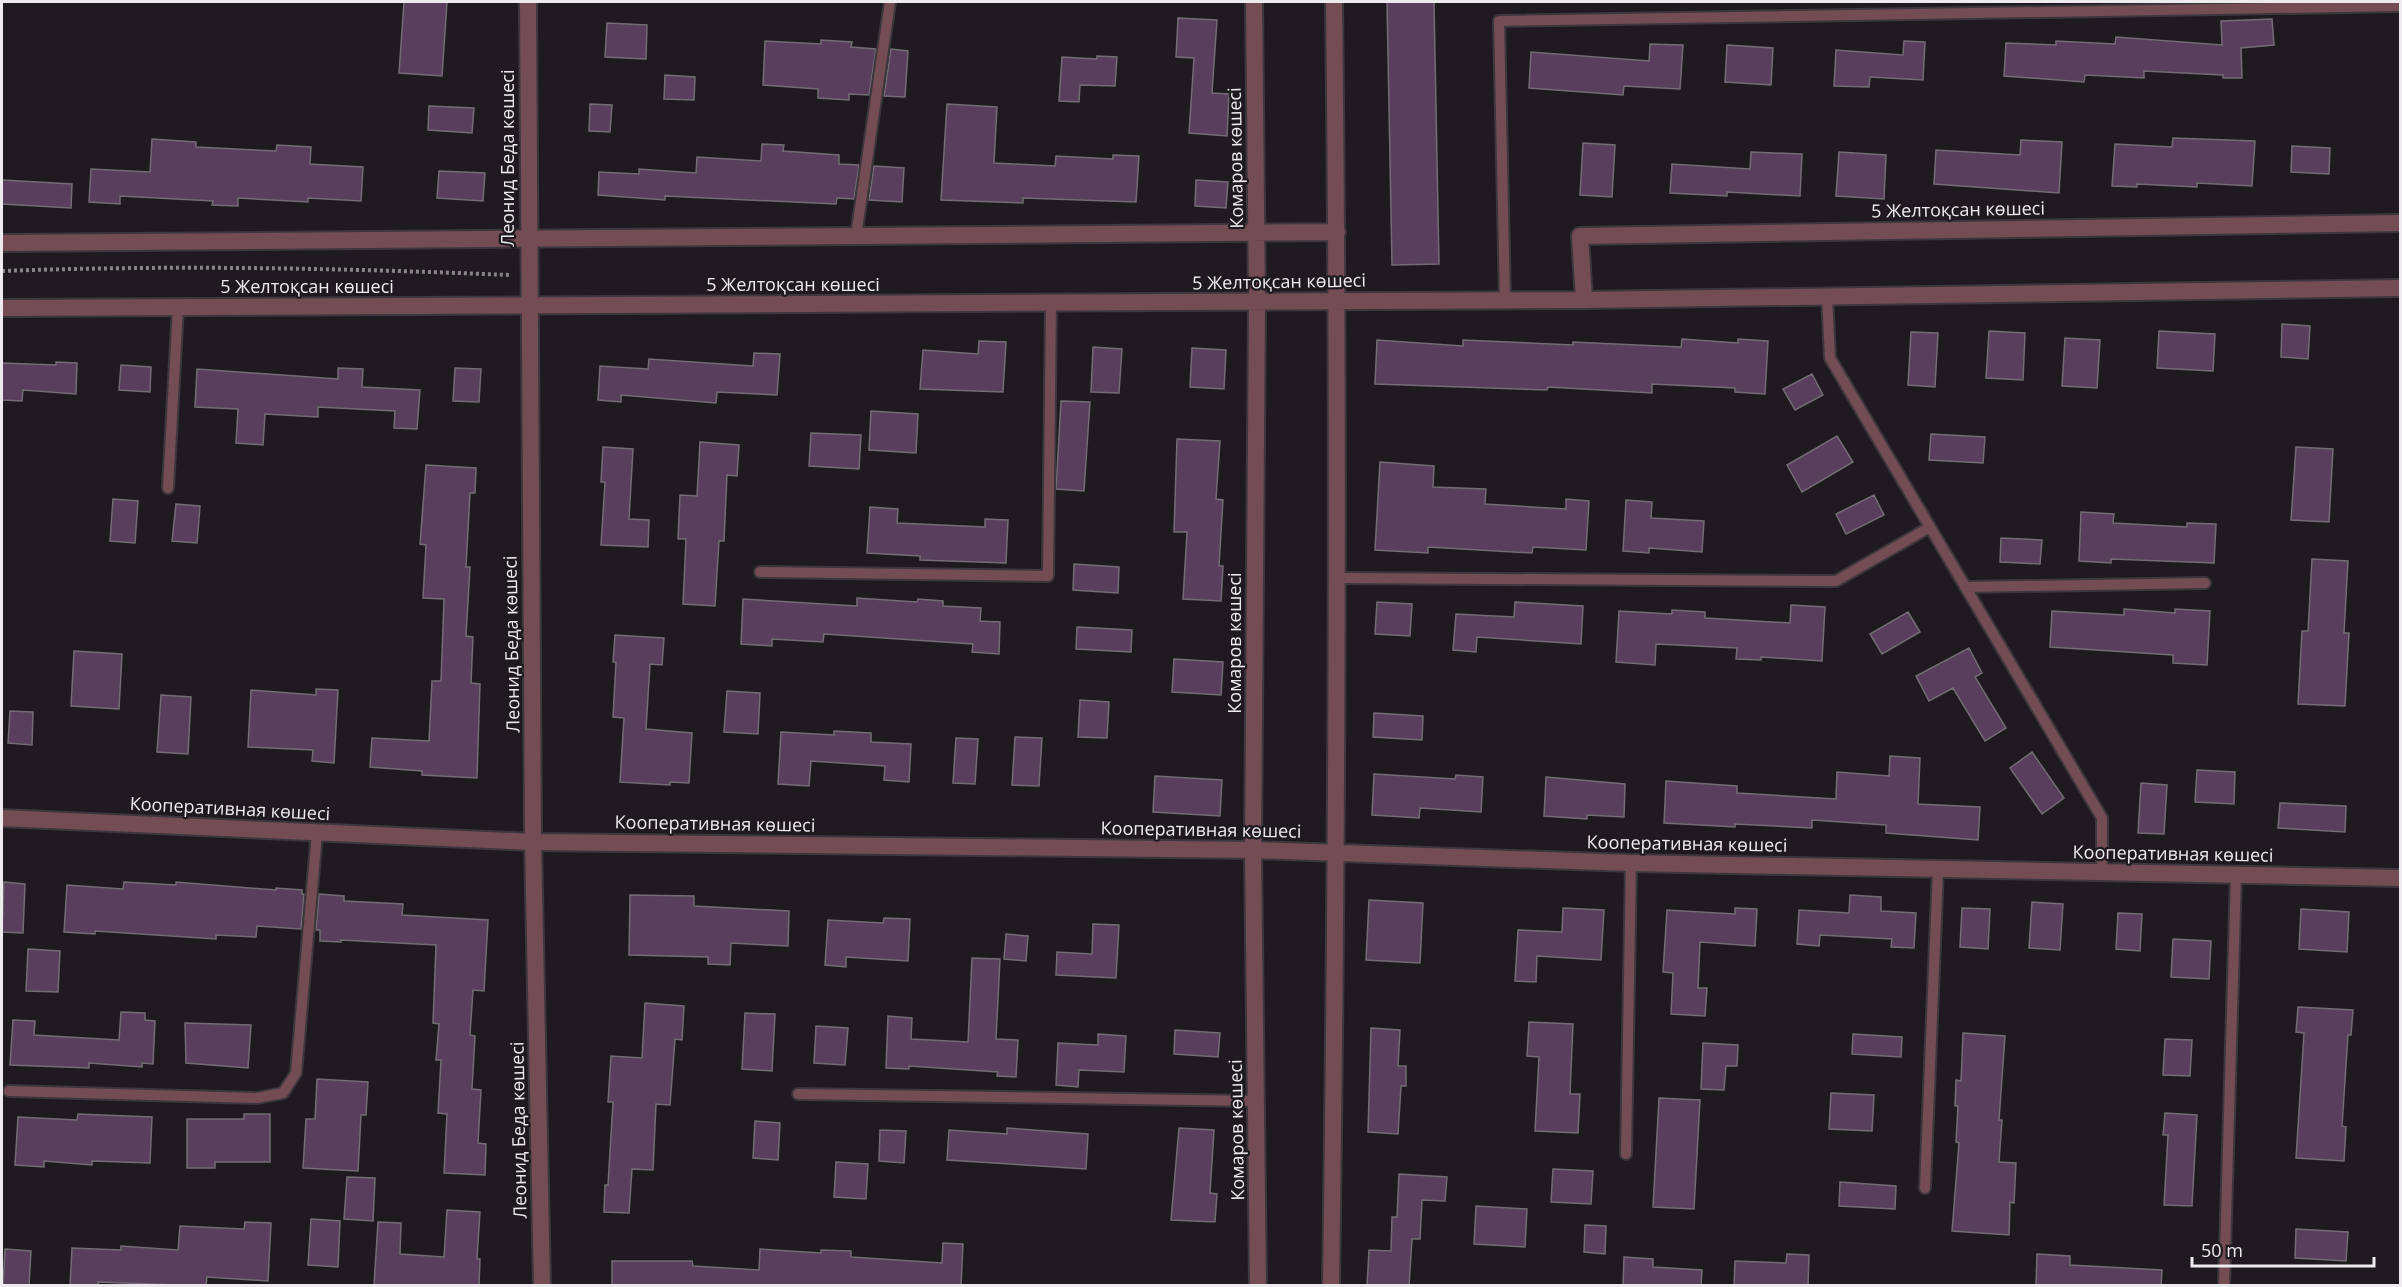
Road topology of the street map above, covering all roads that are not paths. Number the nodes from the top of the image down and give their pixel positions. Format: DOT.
graph roads {
  1 [pos="528,2"];
  2 [pos="890,2"];
  3 [pos="1254,2"];
  4 [pos="1334,2"];
  5 [pos="2265,5"];
  6 [pos="2400,6"];
  7 [pos="2400,223"];
  8 [pos="1337,232"];
  9 [pos="1257,233"];
  10 [pos="856,236"];
  11 [pos="528,239"];
  12 [pos="2,243"];
  13 [pos="2400,288"];
  14 [pos="1827,296"];
  15 [pos="1505,300"];
  16 [pos="1584,300"];
  17 [pos="1338,301"];
  18 [pos="1257,302"];
  19 [pos="1051,303"];
  20 [pos="528,306"];
  21 [pos="2,308"];
  22 [pos="178,308"];
  23 [pos="168,488"];
  24 [pos="1930,527"];
  25 [pos="760,572"];
  26 [pos="1337,578"];
  27 [pos="2205,583"];
  28 [pos="1965,587"];
  29 [pos="2,818"];
  30 [pos="317,832"];
  31 [pos="534,842"];
  32 [pos="1253,850"];
  33 [pos="1337,852"];
  34 [pos="1631,863"];
  35 [pos="1938,869"];
  36 [pos="2102,872"];
  37 [pos="2236,875"];
  38 [pos="2400,878"];
  39 [pos="9,1091"];
  40 [pos="798,1094"];
  41 [pos="1256,1101"];
  42 [pos="1626,1154"];
  43 [pos="1925,1188"];
  44 [pos="542,1286"];
  45 [pos="1258,1286"];
  46 [pos="1331,1286"];
  47 [pos="2224,1286"];
  1 -- 11 [label="street, Леонид Беда көшесі"];
  2 -- 10 [label="lane"];
  3 -- 9 [label="street, Комаров көшесі"];
  4 -- 8 [label="street"];
  5 -- 6 [label="lane"];
  5 -- 15 [label="lane"];
  7 -- 16 [label="street, 5 Желтоқсан көшесі"];
  8 -- 9 [label="street"];
  8 -- 17 [label="street"];
  9 -- 10 [label="street"];
  9 -- 18 [label="street, Комаров көшесі"];
  10 -- 11 [label="street"];
  11 -- 12 [label="street"];
  11 -- 20 [label="street, Леонид Беда көшесі"];
  13 -- 14 [label="street, 5 Желтоқсан көшесі"];
  14 -- 16 [label="street, 5 Желтоқсан көшесі"];
  14 -- 24 [label="lane"];
  15 -- 16 [label="street, 5 Желтоқсан көшесі"];
  15 -- 17 [label="street, 5 Желтоқсан көшесі"];
  17 -- 18 [label="street, 5 Желтоқсан көшесі"];
  17 -- 26 [label="street"];
  18 -- 19 [label="street, 5 Желтоқсан көшесі"];
  18 -- 32 [label="street, Комаров көшесі"];
  19 -- 20 [label="street, 5 Желтоқсан көшесі"];
  19 -- 25 [label="lane"];
  20 -- 22 [label="street, 5 Желтоқсан көшесі"];
  20 -- 31 [label="street, Леонид Беда көшесі"];
  21 -- 22 [label="street, 5 Желтоқсан көшесі"];
  22 -- 23 [label="lane"];
  24 -- 26 [label="lane"];
  24 -- 28 [label="lane"];
  26 -- 33 [label="street"];
  27 -- 28 [label="lane"];
  28 -- 36 [label="lane"];
  29 -- 30 [label="street, Кооперативная көшесі"];
  30 -- 31 [label="street, Кооперативная көшесі"];
  30 -- 39 [label="lane"];
  31 -- 32 [label="street, Кооперативная көшесі"];
  31 -- 44 [label="street, Леонид Беда көшесі"];
  32 -- 33 [label="street, Кооперативная көшесі"];
  32 -- 41 [label="street, Комаров көшесі"];
  33 -- 34 [label="street, Кооперативная көшесі"];
  33 -- 46 [label="street"];
  34 -- 35 [label="street, Кооперативная көшесі"];
  34 -- 42 [label="lane"];
  35 -- 36 [label="street, Кооперативная көшесі"];
  35 -- 43 [label="lane"];
  36 -- 37 [label="street, Кооперативная көшесі"];
  37 -- 38 [label="street, Кооперативная көшесі"];
  37 -- 47 [label="lane"];
  40 -- 41 [label="lane"];
  41 -- 45 [label="street, Комаров көшесі"];
}
